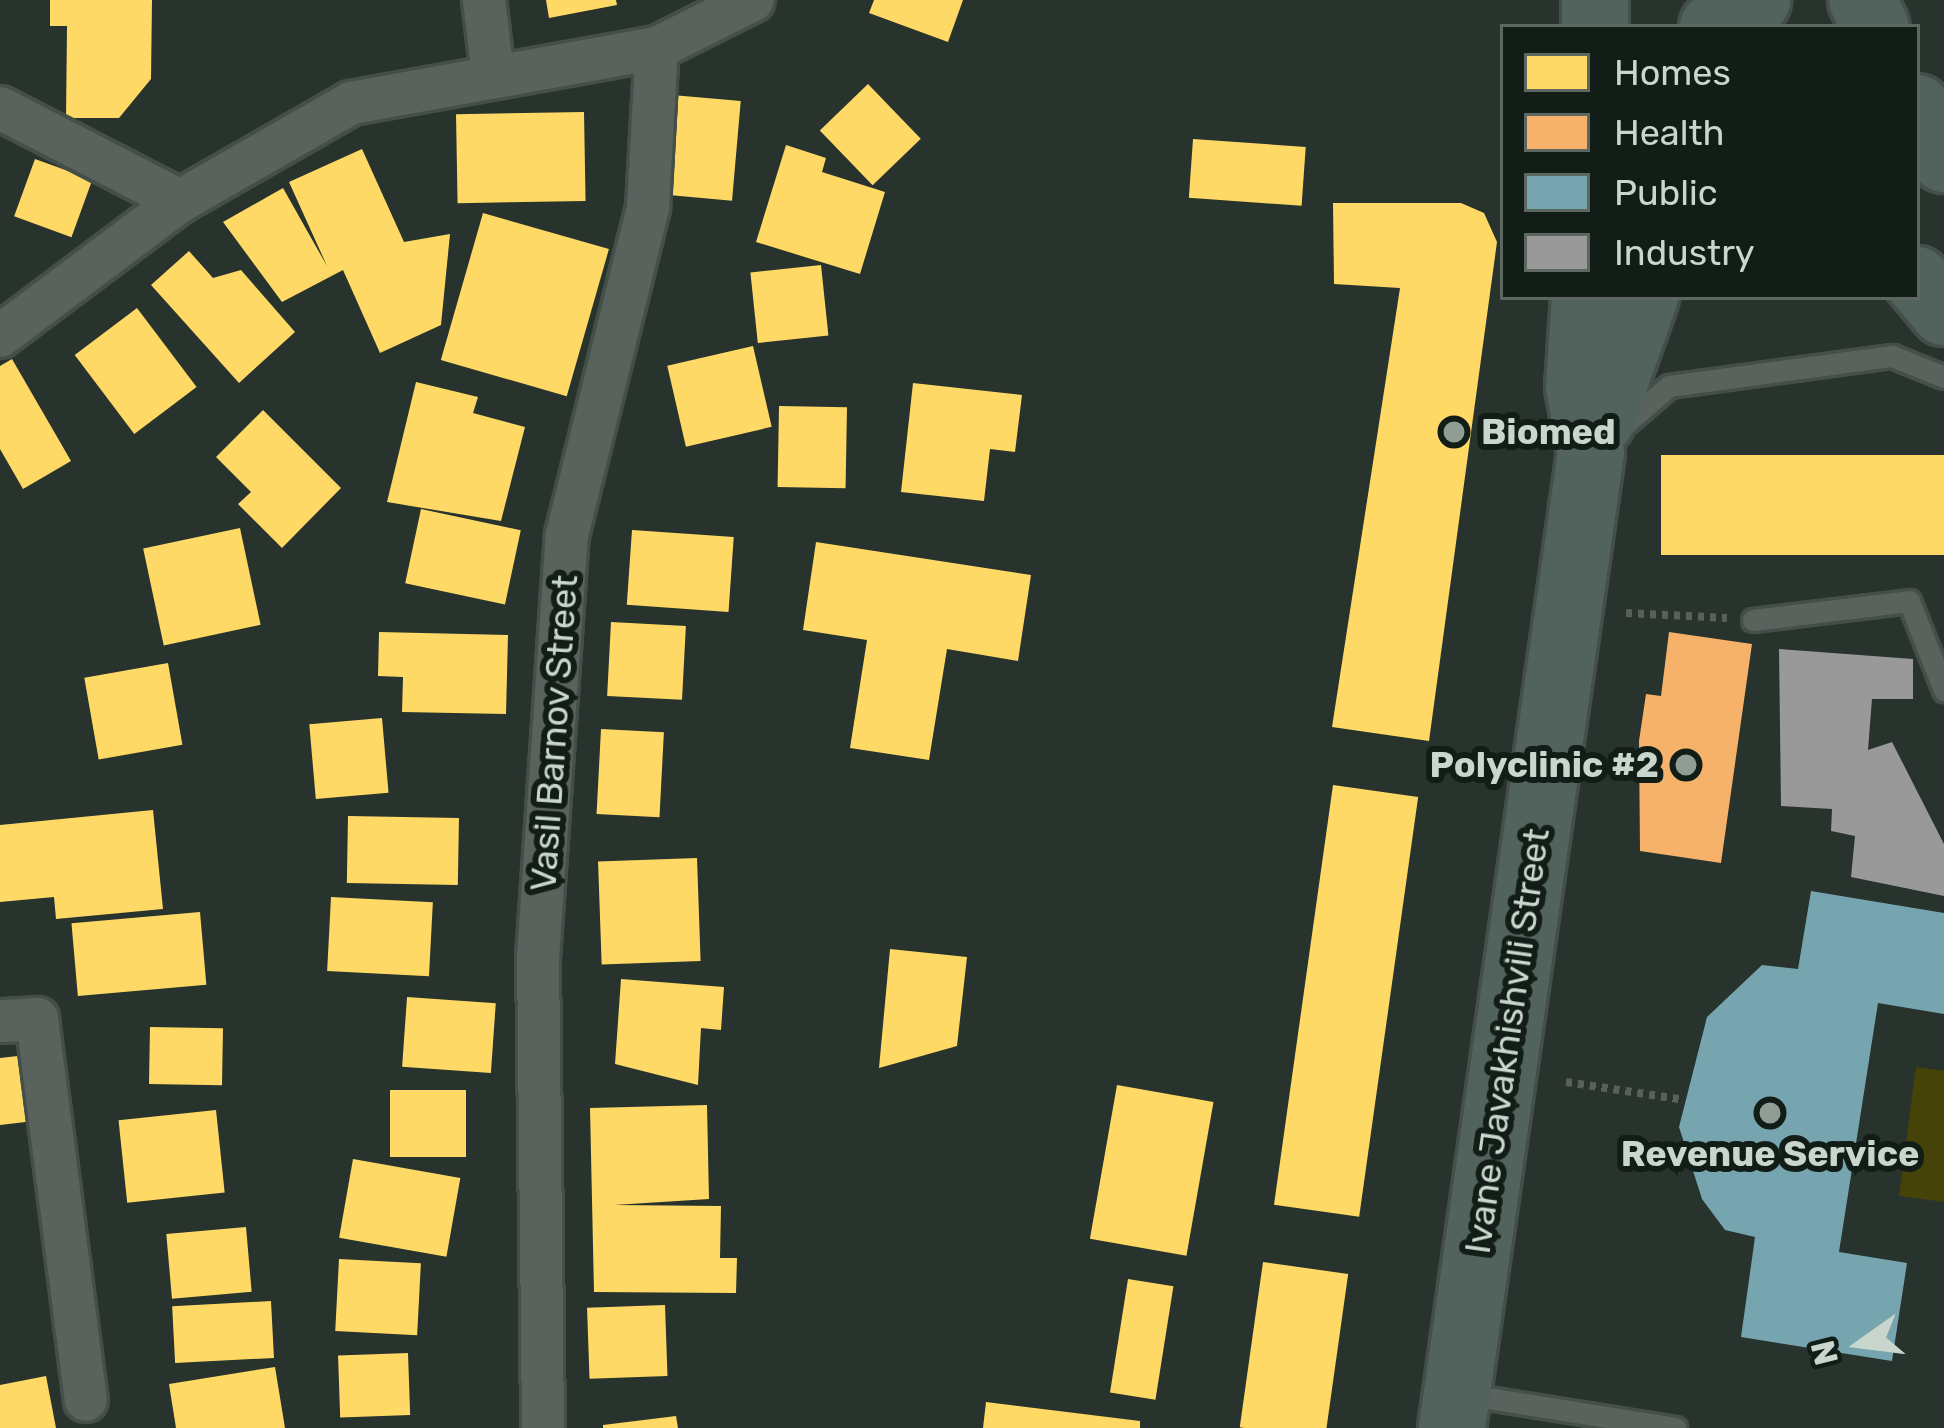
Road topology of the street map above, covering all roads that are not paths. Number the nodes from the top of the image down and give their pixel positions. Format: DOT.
graph roads {
  1 [pos="484,0"];
  2 [pos="753,0"];
  3 [pos="657,48"];
  4 [pos="493,74"];
  5 [pos="0,108"];
  6 [pos="1920,114"];
  7 [pos="1944,159"];
  8 [pos="180,201"];
  9 [pos="1920,284"];
  10 [pos="1585,300"];
  11 [pos="1644,300"];
  12 [pos="1944,313"];
  13 [pos="0,336"];
  14 [pos="1944,376"];
  15 [pos="1591,453"];
  16 [pos="1753,620"];
  17 [pos="1944,690"];
  18 [pos="0,1021"];
  19 [pos="86,1400"];
  20 [pos="1454,1410"];
  21 [pos="543,1428"];
  22 [pos="1676,1428"];
  1 -- 4 [label="street"];
  2 -- 3 [label="street"];
  3 -- 4 [label="street"];
  3 -- 21 [label="street, Vasil Barnov Street"];
  4 -- 8 [label="street"];
  5 -- 8 [label="street"];
  6 -- 7 [label="main road"];
  8 -- 13 [label="street"];
  9 -- 12 [label="main road"];
  10 -- 15 [label="main road, Ivane Javakhishvili Street"];
  11 -- 15 [label="main road"];
  14 -- 15 [label="lane"];
  15 -- 20 [label="main road, Ivane Javakhishvili Street"];
  16 -- 17 [label="lane"];
  18 -- 19 [label="street"];
  20 -- 22 [label="lane"];
}
